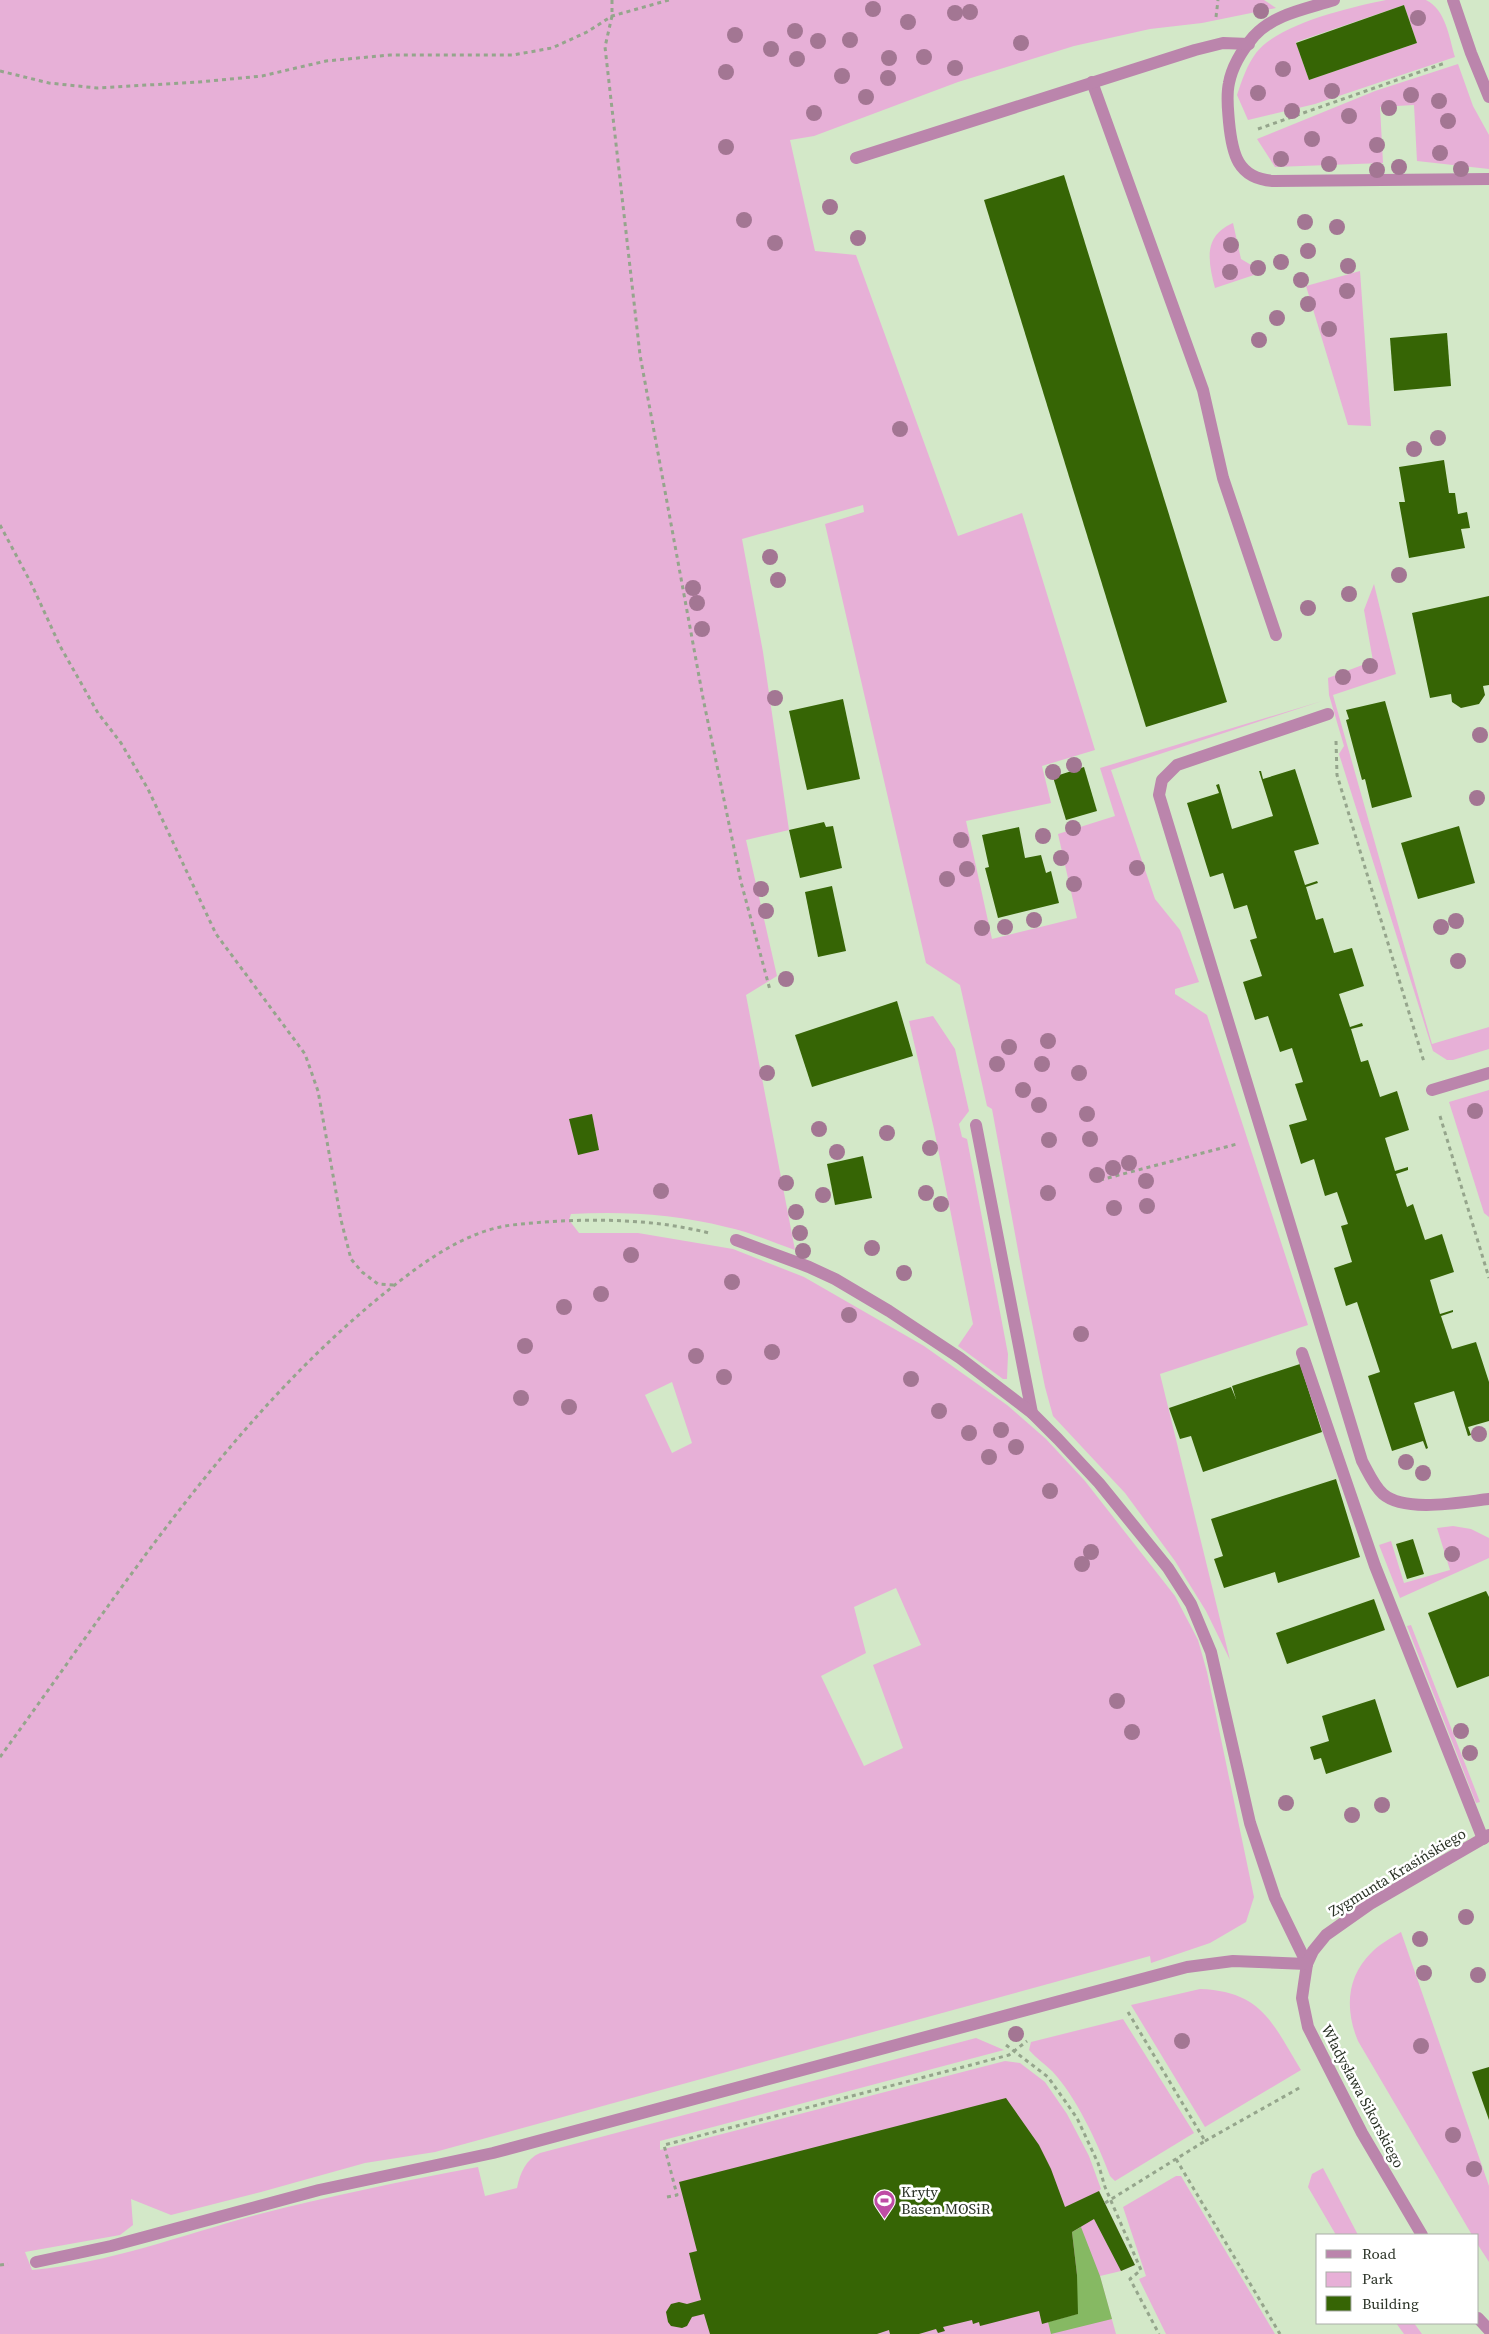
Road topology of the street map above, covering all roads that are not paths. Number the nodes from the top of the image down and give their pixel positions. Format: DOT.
graph roads {
  1 [pos="1334,0"];
  2 [pos="1453,0"];
  3 [pos="1249,44"];
  4 [pos="1092,82"];
  5 [pos="1489,97"];
  6 [pos="856,158"];
  7 [pos="1489,179"];
  8 [pos="1276,635"];
  9 [pos="1328,714"];
  10 [pos="1489,1073"];
  11 [pos="1432,1090"];
  12 [pos="976,1125"];
  13 [pos="736,1240"];
  14 [pos="1302,1353"];
  15 [pos="1032,1413"];
  16 [pos="1489,1499"];
  17 [pos="1486,1837"];
  18 [pos="1307,1964"];
  19 [pos="1421,2234"];
  20 [pos="36,2262"];
  21 [pos="1479,2319"];
  22 [pos="1489,2330"];
  1 -- 3 [label="street"];
  2 -- 5 [label="street"];
  3 -- 4 [label="street"];
  3 -- 7 [label="street"];
  4 -- 6 [label="street"];
  4 -- 8 [label="street"];
  9 -- 16 [label="street"];
  10 -- 11 [label="street"];
  12 -- 15 [label="street"];
  13 -- 15 [label="street"];
  14 -- 17 [label="street"];
  15 -- 18 [label="street"];
  17 -- 18 [label="street, Zygmunta Krasińskiego"];
  18 -- 19 [label="street, Władysława Sikorskiego"];
  18 -- 20 [label="street"];
  21 -- 22 [label="street"];
}
